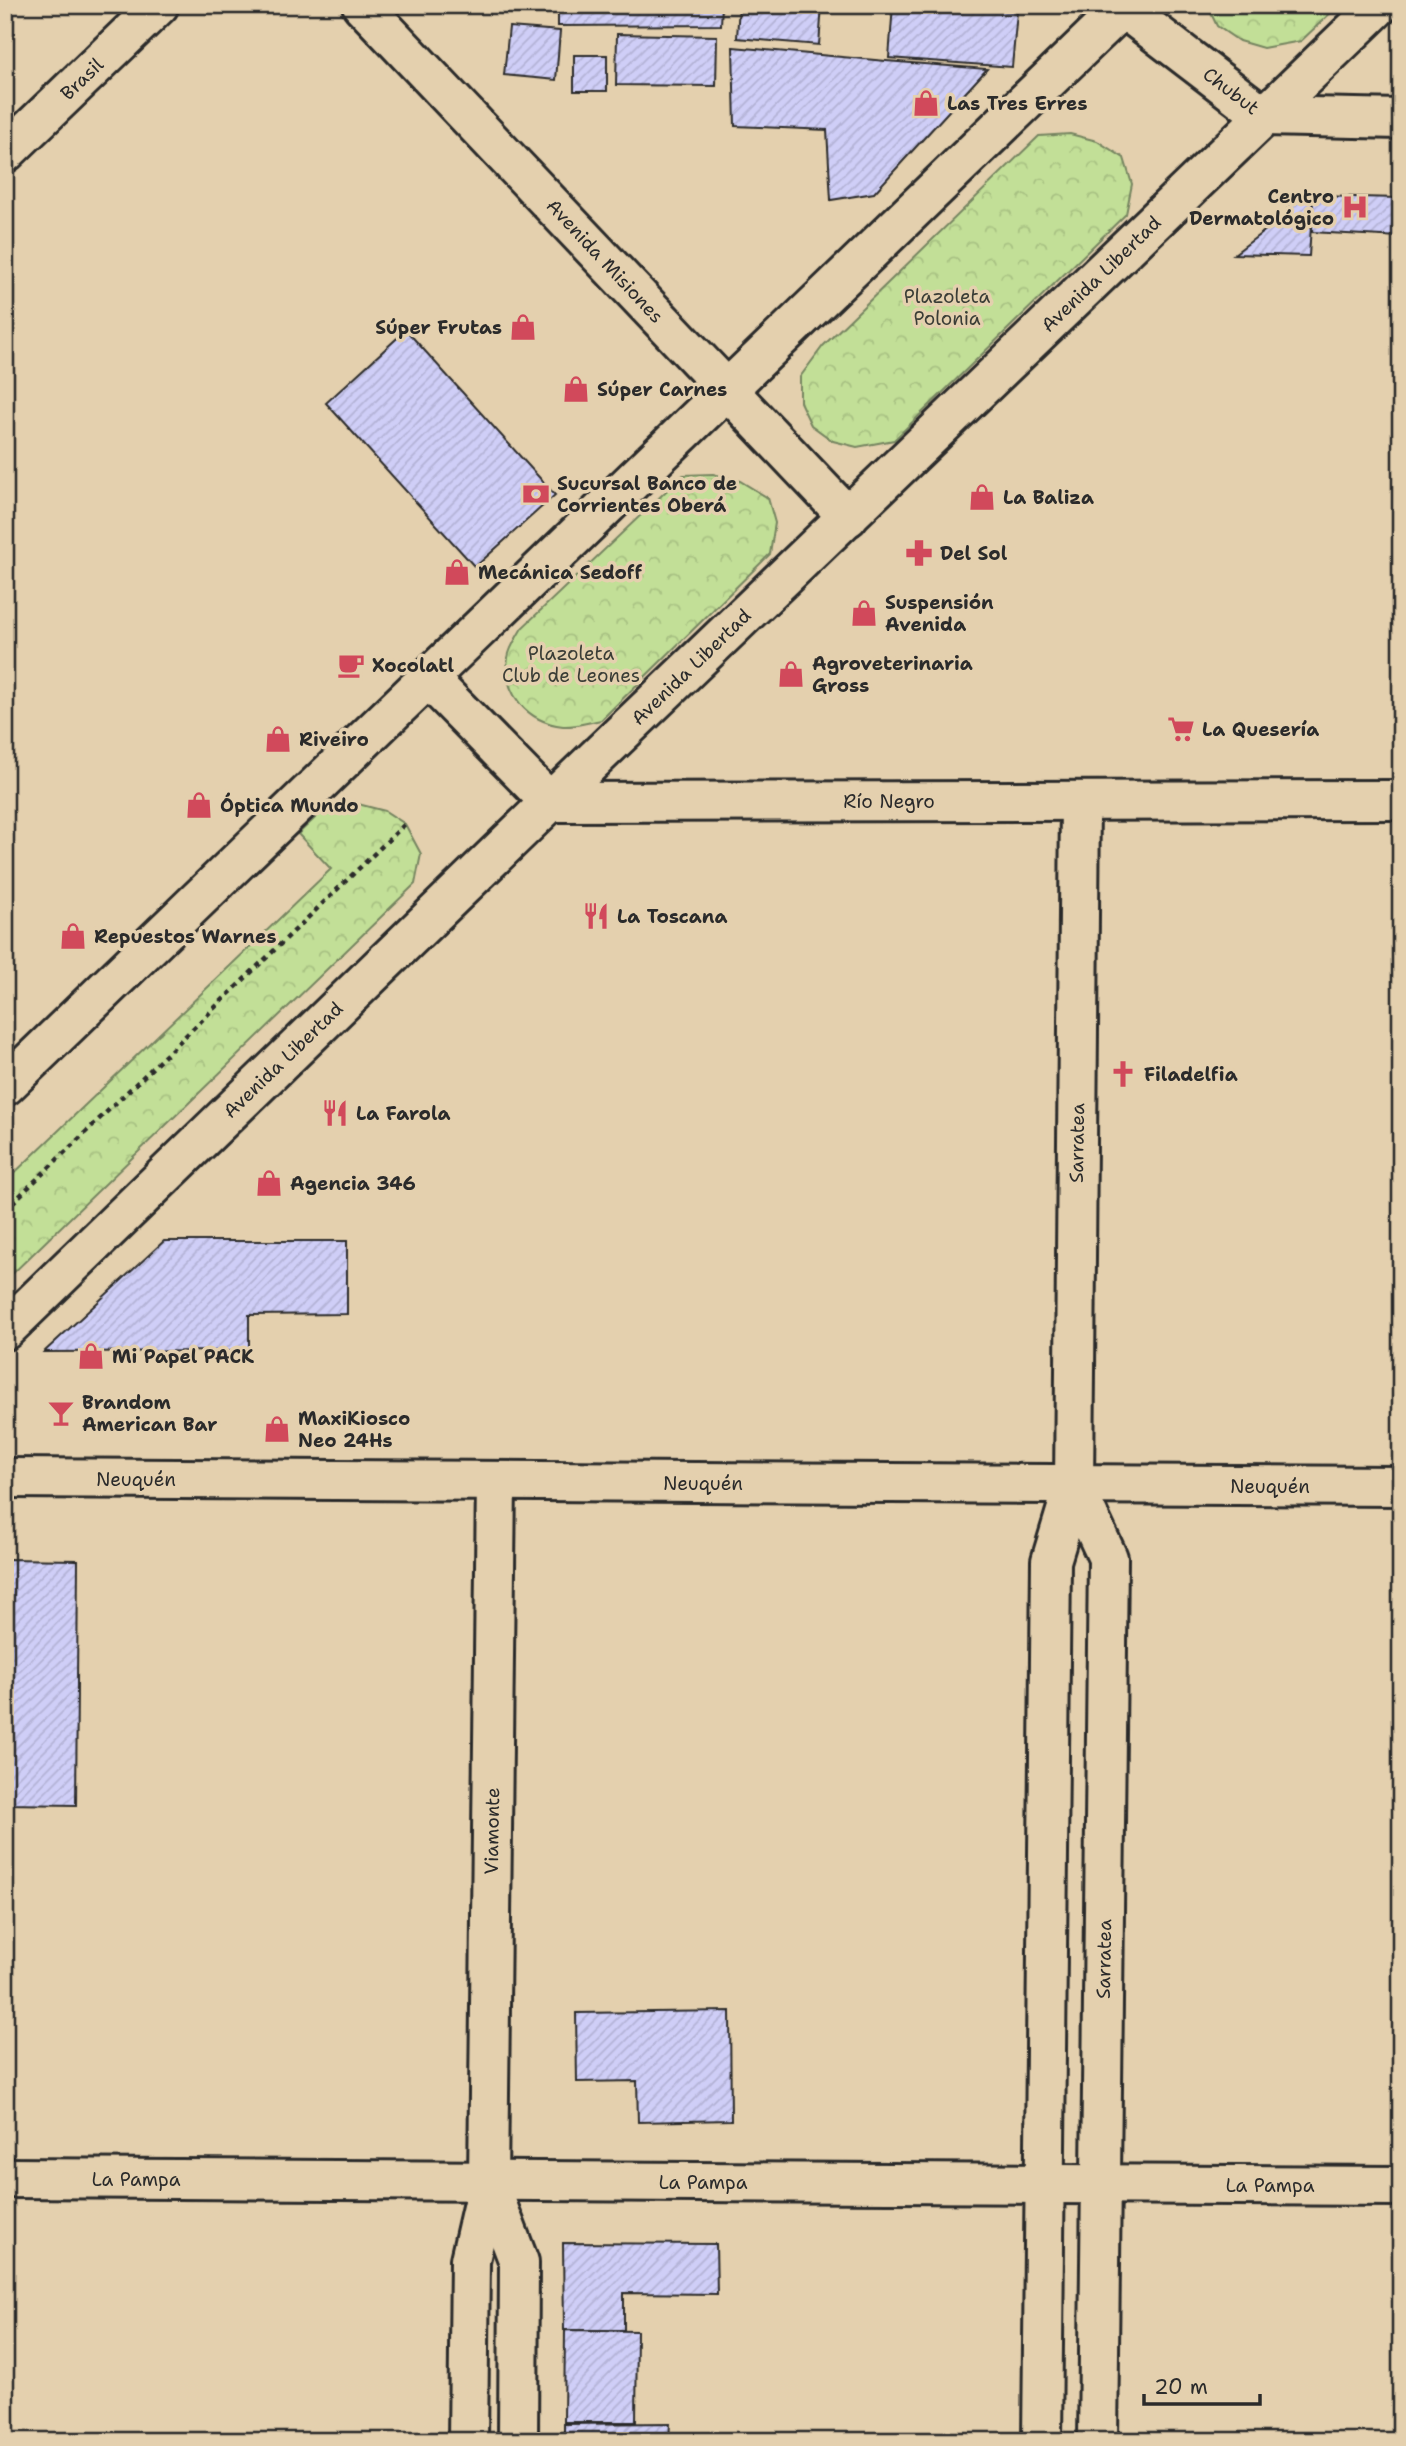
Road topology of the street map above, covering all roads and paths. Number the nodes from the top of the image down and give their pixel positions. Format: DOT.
graph roads {
  1 [pos="159,5"];
  2 [pos="1380,5"];
  3 [pos="1123,6"];
  4 [pos="371,10"];
  5 [pos="1264,116"];
  6 [pos="1401,119"];
  7 [pos="5,153"];
  8 [pos="727,390"];
  9 [pos="848,517"];
  10 [pos="428,678"];
  11 [pos="1080,800"];
  12 [pos="1401,800"];
  13 [pos="550,802"];
  14 [pos="405,824"];
  15 [pos="5,1086"];
  16 [pos="5,1210"];
  17 [pos="5,1330"];
  18 [pos="5,1478"];
  19 [pos="496,1481"];
  20 [pos="1074,1485"];
  21 [pos="1401,1486"];
  22 [pos="5,2178"];
  23 [pos="488,2181"];
  24 [pos="1045,2184"];
  25 [pos="1101,2184"];
  26 [pos="1401,2186"];
  27 [pos="468,2441"];
  28 [pos="517,2441"];
  29 [pos="1042,2441"];
  30 [pos="1098,2441"];
  1 -- 7 [label="street, Brasil"];
  2 -- 5 [label="street, Avenida Libertad"];
  3 -- 5 [label="street, Chubut"];
  3 -- 8 [label="street"];
  4 -- 8 [label="street, Avenida Misiones"];
  5 -- 6 [label="street, Chubut"];
  5 -- 9 [label="street, Avenida Libertad"];
  8 -- 9 [label="street, Avenida Misiones"];
  8 -- 10 [label="street"];
  9 -- 13 [label="street, Avenida Libertad"];
  10 -- 13 [label="street"];
  10 -- 15 [label="street"];
  11 -- 12 [label="street, Río Negro"];
  11 -- 13 [label="street, Río Negro"];
  11 -- 20 [label="street, Sarratea"];
  13 -- 17 [label="street, Avenida Libertad"];
  14 -- 16 [label="path"];
  18 -- 19 [label="street, Neuquén"];
  19 -- 20 [label="street, Neuquén"];
  19 -- 23 [label="street, Viamonte"];
  20 -- 21 [label="street, Neuquén"];
  20 -- 24 [label="street, Sarratea"];
  20 -- 25 [label="street, Sarratea"];
  22 -- 23 [label="street, La Pampa"];
  23 -- 24 [label="street, La Pampa"];
  23 -- 27 [label="street, Viamonte"];
  23 -- 28 [label="street, Viamonte"];
  24 -- 25 [label="street, La Pampa"];
  24 -- 29 [label="street, Sarratea"];
  25 -- 26 [label="street, La Pampa"];
  25 -- 30 [label="street, Sarratea"];
}
